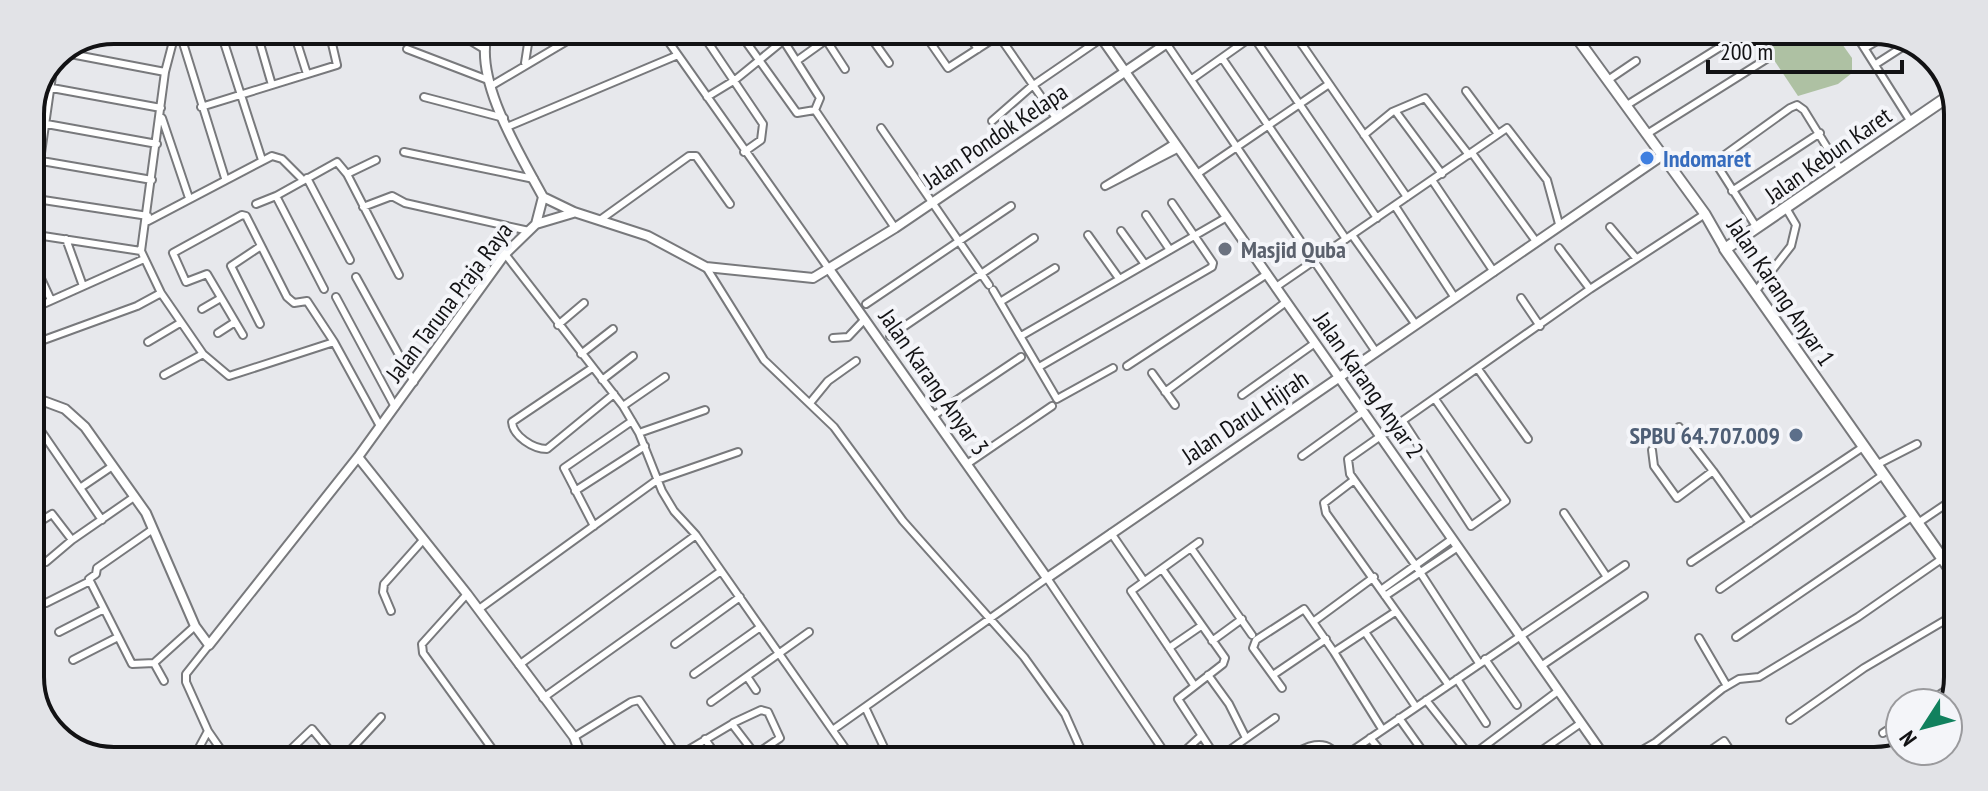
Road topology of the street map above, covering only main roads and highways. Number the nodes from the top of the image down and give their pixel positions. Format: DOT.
graph roads {
  1 [pos="1581,44"];
  2 [pos="1943,100"];
  3 [pos="1725,249"];
  4 [pos="1944,560"];
  1 -- 3 [label="main road, Jalan Karang Anyar 1"];
  2 -- 3 [label="main road, Jalan Kebun Karet"];
  3 -- 4 [label="main road, Jalan Karang Anyar 1"];
}
